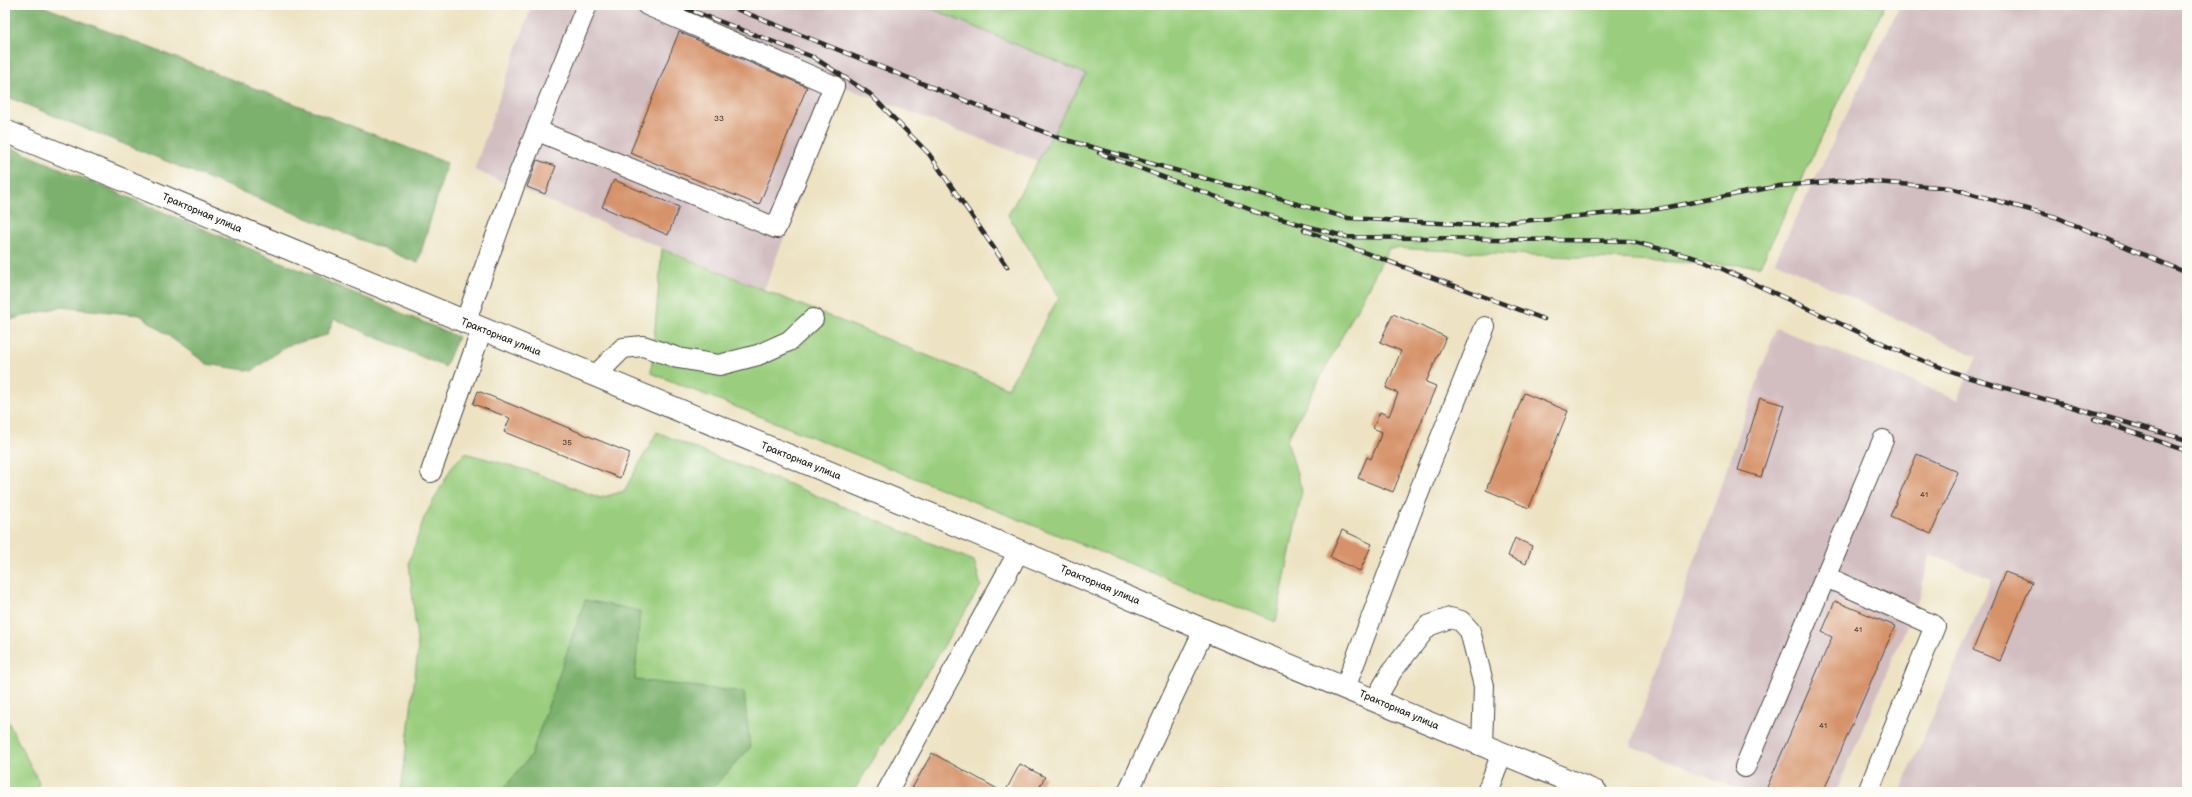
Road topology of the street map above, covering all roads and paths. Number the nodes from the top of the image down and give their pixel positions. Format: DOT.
graph roads {
  1 [pos="587,5"];
  2 [pos="647,5"];
  3 [pos="538,131"];
  4 [pos="5,132"];
  5 [pos="814,319"];
  6 [pos="474,326"];
  7 [pos="1485,327"];
  8 [pos="595,376"];
  9 [pos="1883,440"];
  10 [pos="431,472"];
  11 [pos="1019,551"];
  12 [pos="1826,577"];
  13 [pos="1204,630"];
  14 [pos="1345,688"];
  15 [pos="1375,700"];
  16 [pos="1492,749"];
  17 [pos="1745,767"];
  18 [pos="887,792"];
  19 [pos="1128,792"];
  20 [pos="1487,792"];
  21 [pos="1596,792"];
  22 [pos="1868,792"];
  1 -- 3 [label="lane"];
  2 -- 3 [label="lane"];
  3 -- 6 [label="lane"];
  4 -- 6 [label="main road, Тракторная улица"];
  5 -- 8 [label="lane"];
  6 -- 8 [label="main road, Тракторная улица"];
  6 -- 10 [label="lane"];
  7 -- 14 [label="lane"];
  8 -- 11 [label="main road, Тракторная улица"];
  9 -- 12 [label="lane"];
  11 -- 13 [label="main road, Тракторная улица"];
  11 -- 18 [label="lane"];
  12 -- 17 [label="lane"];
  12 -- 22 [label="lane"];
  13 -- 14 [label="main road, Тракторная улица"];
  13 -- 19 [label="lane"];
  14 -- 15 [label="main road, Тракторная улица"];
  15 -- 16 [label="main road, Тракторная улица"];
  15 -- 16 [label="lane"];
  16 -- 20 [label="lane"];
  16 -- 21 [label="main road, Тракторная улица"];
}
